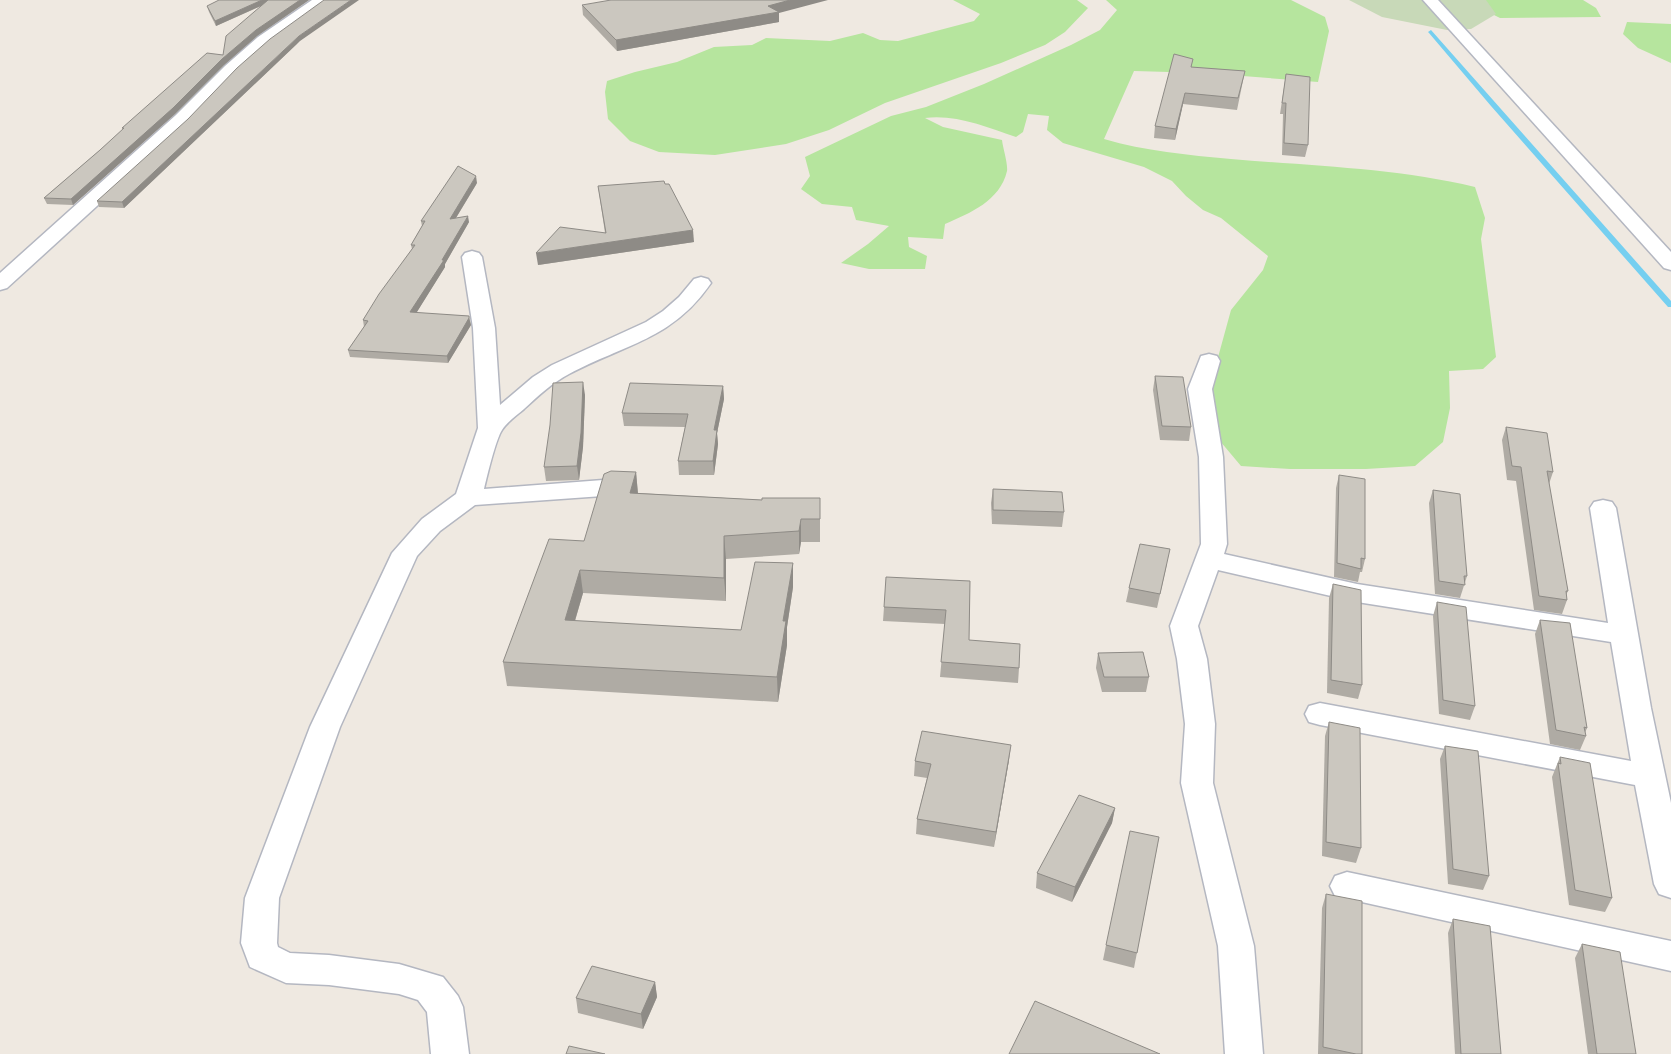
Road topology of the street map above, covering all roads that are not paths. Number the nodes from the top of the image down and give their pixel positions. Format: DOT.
graph roads {
  1 [pos="322,0"];
  2 [pos="1430,0"];
  3 [pos="472,257"];
  4 [pos="1671,264"];
  5 [pos="700,283"];
  6 [pos="0,284"];
  7 [pos="1209,361"];
  8 [pos="490,428"];
  9 [pos="603,488"];
  10 [pos="468,498"];
  11 [pos="1603,508"];
  12 [pos="1208,559"];
  13 [pos="1624,635"];
  14 [pos="1320,714"];
  15 [pos="1650,776"];
  16 [pos="1671,884"];
  17 [pos="1347,886"];
  18 [pos="1671,956"];
  19 [pos="450,1054"];
  20 [pos="1244,1054"];
  1 -- 6 [label="street"];
  2 -- 4 [label="street"];
  3 -- 8 [label="street"];
  5 -- 8 [label="street"];
  7 -- 12 [label="street"];
  8 -- 10 [label="street"];
  9 -- 10 [label="street"];
  10 -- 19 [label="street"];
  11 -- 13 [label="street"];
  12 -- 13 [label="street"];
  12 -- 20 [label="street"];
  13 -- 15 [label="street"];
  14 -- 15 [label="street"];
  15 -- 16 [label="street"];
  17 -- 18 [label="street"];
}
